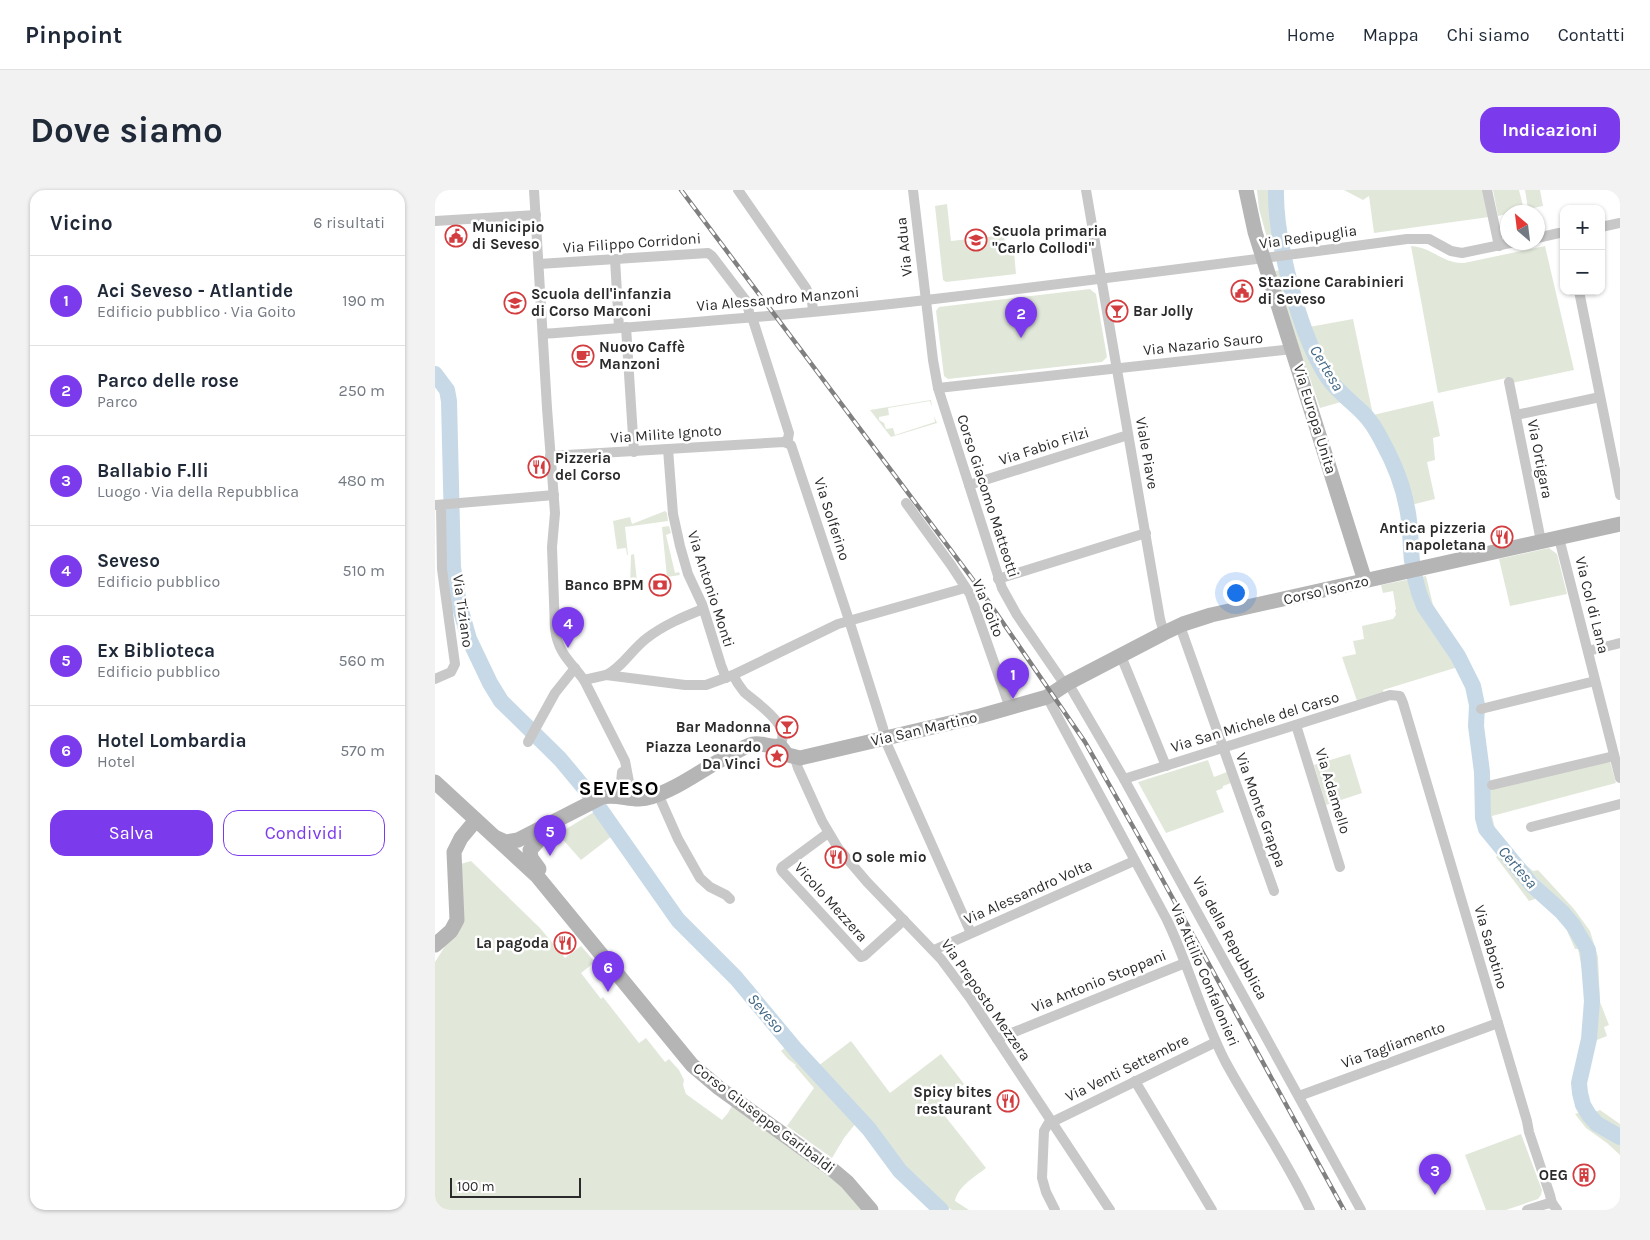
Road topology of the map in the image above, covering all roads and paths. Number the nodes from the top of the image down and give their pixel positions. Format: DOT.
graph roads {
  1 [pos="534,190"];
  2 [pos="738,190"];
  3 [pos="913,190"];
  4 [pos="1086,190"];
  5 [pos="1246,190"];
  6 [pos="1487,190"];
  7 [pos="536,215"];
  8 [pos="435,221"];
  9 [pos="1620,223"];
  10 [pos="1605,225"];
  11 [pos="1560,234"];
  12 [pos="1545,237"];
  13 [pos="1499,246"];
  14 [pos="1278,256"];
  15 [pos="615,259"];
  16 [pos="539,264"];
  17 [pos="1101,278"];
  18 [pos="1580,295"];
  19 [pos="926,300"];
  20 [pos="813,311"];
  21 [pos="751,317"];
  22 [pos="622,328"];
  23 [pos="543,334"];
  24 [pos="1293,349"];
  25 [pos="1117,368"];
  26 [pos="1509,382"];
  27 [pos="938,388"];
  28 [pos="1600,397"];
  29 [pos="1515,415"];
  30 [pos="1128,435"];
  31 [pos="784,442"];
  32 [pos="668,449"];
  33 [pos="635,452"];
  34 [pos="550,456"];
  35 [pos="969,485"];
  36 [pos="554,495"];
  37 [pos="1620,495"];
  38 [pos="906,503"];
  39 [pos="441,505"];
  40 [pos="1620,524"];
  41 [pos="1146,533"];
  42 [pos="1559,538"];
  43 [pos="1541,542"];
  44 [pos="998,579"];
  45 [pos="1365,581"];
  46 [pos="965,588"];
  47 [pos="703,608"];
  48 [pos="849,620"];
  49 [pos="1180,626"];
  50 [pos="1164,633"];
  51 [pos="1620,643"];
  52 [pos="1588,651"];
  53 [pos="1121,656"];
  54 [pos="575,668"];
  55 [pos="605,675"];
  56 [pos="730,676"];
  57 [pos="435,679"];
  58 [pos="584,680"];
  59 [pos="1595,681"];
  60 [pos="1066,684"];
  61 [pos="1395,695"];
  62 [pos="1047,697"];
  63 [pos="1010,708"];
  64 [pos="1481,709"];
  65 [pos="1296,725"];
  66 [pos="885,738"];
  67 [pos="528,742"];
  68 [pos="1223,748"];
  69 [pos="785,754"];
  70 [pos="1615,756"];
  71 [pos="1166,766"];
  72 [pos="625,772"];
  73 [pos="1620,778"];
  74 [pos="1124,779"];
  75 [pos="435,782"];
  76 [pos="1492,785"];
  77 [pos="653,796"];
  78 [pos="621,797"];
  79 [pos="595,802"];
  80 [pos="1620,804"];
  81 [pos="476,820"];
  82 [pos="1531,827"];
  83 [pos="828,833"];
  84 [pos="495,837"];
  85 [pos="526,844"];
  86 [pos="515,855"];
  87 [pos="1134,861"];
  88 [pos="1340,867"];
  89 [pos="1275,891"];
  90 [pos="730,899"];
  91 [pos="569,915"];
  92 [pos="904,920"];
  93 [pos="971,934"];
  94 [pos="435,945"];
  95 [pos="934,950"];
  96 [pos="1185,963"];
  97 [pos="1498,1023"];
  98 [pos="997,1039"];
  99 [pos="1216,1042"];
  100 [pos="1135,1081"];
  101 [pos="1299,1096"];
  102 [pos="1051,1122"];
  103 [pos="1555,1207"];
  104 [pos="871,1210"];
  105 [pos="1055,1210"];
  106 [pos="1110,1210"];
  107 [pos="1212,1210"];
  108 [pos="1310,1210"];
  109 [pos="1361,1210"];
  110 [pos="1527,1210"];
  1 -- 7 [label="street"];
  2 -- 20 [label="street"];
  3 -- 19 [label="street, Via Adua"];
  4 -- 17 [label="street, Viale Piave"];
  5 -- 14 [label="street, Via Europa Unita"];
  6 -- 13 [label="street"];
  7 -- 8 [label="street"];
  7 -- 16 [label="street"];
  9 -- 10 [label="street"];
  11 -- 12 [label="street"];
  13 -- 14 [label="street, Via Redipuglia"];
  14 -- 17 [label="street, Via Redipuglia"];
  14 -- 24 [label="street, Via Europa Unita"];
  15 -- 16 [label="street, Via Filippo Corridoni"];
  15 -- 21 [label="street, Via Filippo Corridoni"];
  15 -- 22 [label="street"];
  16 -- 23 [label="street"];
  17 -- 19 [label="street, Via Redipuglia"];
  17 -- 25 [label="street, Viale Piave"];
  18 -- 28 [label="street"];
  19 -- 20 [label="street, Via Alessandro Manzoni"];
  19 -- 27 [label="street, Corso Giacomo Matteotti"];
  20 -- 21 [label="street, Via Alessandro Manzoni"];
  21 -- 22 [label="street, Via Alessandro Manzoni"];
  21 -- 31 [label="street"];
  22 -- 23 [label="street, Via Alessandro Manzoni"];
  22 -- 33 [label="street"];
  23 -- 34 [label="street"];
  24 -- 25 [label="street, Via Nazario Sauro"];
  24 -- 45 [label="street, Via Europa Unita"];
  25 -- 27 [label="street, Via Nazario Sauro"];
  25 -- 30 [label="street, Viale Piave"];
  26 -- 29 [label="street, Via Ortigara"];
  27 -- 35 [label="street, Corso Giacomo Matteotti"];
  28 -- 29 [label="street"];
  28 -- 37 [label="street"];
  29 -- 43 [label="street, Via Ortigara"];
  30 -- 35 [label="street, Via Fabio Filzi"];
  30 -- 41 [label="street, Viale Piave"];
  31 -- 32 [label="street, Via Milite Ignoto"];
  31 -- 48 [label="street, Via Solferino"];
  32 -- 33 [label="street, Via Milite Ignoto"];
  32 -- 47 [label="street, Via Antonio Monti"];
  33 -- 34 [label="street, Via Milite Ignoto"];
  34 -- 36 [label="street"];
  35 -- 44 [label="street, Corso Giacomo Matteotti"];
  36 -- 39 [label="street"];
  36 -- 54 [label="street"];
  38 -- 46 [label="street, Via Goito"];
  39 -- 57 [label="street, Via Tiziano"];
  40 -- 42 [label="street, Corso Isonzo"];
  41 -- 44 [label="street"];
  41 -- 50 [label="street, Viale Piave"];
  42 -- 43 [label="street, Corso Isonzo"];
  42 -- 52 [label="street, Via Col di Lana"];
  43 -- 45 [label="street, Corso Isonzo"];
  44 -- 60 [label="street, Corso Giacomo Matteotti"];
  45 -- 49 [label="street, Corso Isonzo"];
  46 -- 48 [label="street"];
  46 -- 63 [label="street, Via Goito"];
  47 -- 55 [label="street"];
  47 -- 56 [label="street, Via Antonio Monti"];
  48 -- 56 [label="street"];
  48 -- 66 [label="street, Via Solferino"];
  49 -- 50 [label="street, Corso Isonzo"];
  49 -- 68 [label="street, Via Monte Grappa"];
  50 -- 53 [label="street, Corso Isonzo"];
  51 -- 52 [label="street"];
  52 -- 59 [label="street, Via Col di Lana"];
  53 -- 60 [label="street, Corso Isonzo"];
  53 -- 71 [label="street"];
  54 -- 58 [label="street"];
  54 -- 67 [label="street"];
  55 -- 56 [label="street"];
  55 -- 58 [label="street"];
  56 -- 69 [label="street, Via Antonio Monti"];
  58 -- 72 [label="street"];
  59 -- 64 [label="street"];
  59 -- 70 [label="street, Via Col di Lana"];
  60 -- 62 [label="street, Corso Isonzo"];
  60 -- 74 [label="street, Via della Repubblica"];
  61 -- 65 [label="street, Via San Michele del Carso"];
  61 -- 97 [label="street, Via Sabotino"];
  62 -- 63 [label="street, Via San Martino"];
  62 -- 87 [label="street, Via Attilio Confalonieri"];
  63 -- 66 [label="street, Via San Martino"];
  65 -- 68 [label="street, Via San Michele del Carso"];
  65 -- 88 [label="street, Via Adamello"];
  66 -- 69 [label="street, Via San Martino"];
  66 -- 93 [label="street, Via Solferino"];
  68 -- 71 [label="street, Via San Michele del Carso"];
  68 -- 89 [label="street, Via Monte Grappa"];
  69 -- 77 [label="street"];
  69 -- 83 [label="street, Via Preposto Mezzera"];
  70 -- 73 [label="street, Via Col di Lana"];
  70 -- 76 [label="street"];
  71 -- 74 [label="street, Via San Michele del Carso"];
  72 -- 77 [label="street"];
  72 -- 78 [label="street"];
  72 -- 79 [label="street"];
  74 -- 101 [label="street, Via della Repubblica"];
  75 -- 81 [label="street, Corso Giuseppe Garibaldi"];
  77 -- 78 [label="street"];
  77 -- 90 [label="street"];
  78 -- 79 [label="street"];
  79 -- 85 [label="street"];
  80 -- 82 [label="street"];
  81 -- 84 [label="street, Corso Giuseppe Garibaldi"];
  81 -- 94 [label="street"];
  83 -- 92 [label="street, Via Preposto Mezzera"];
  83 -- 92 [label="street, Vicolo Mezzera"];
  84 -- 85 [label="street"];
  84 -- 86 [label="street, Corso Giuseppe Garibaldi"];
  85 -- 86 [label="street"];
  85 -- 91 [label="street"];
  86 -- 91 [label="street, Corso Giuseppe Garibaldi"];
  87 -- 93 [label="street, Via Alessandro Volta"];
  87 -- 96 [label="street, Via Attilio Confalonieri"];
  91 -- 104 [label="street, Corso Giuseppe Garibaldi"];
  92 -- 95 [label="street, Via Preposto Mezzera"];
  93 -- 95 [label="street, Via Alessandro Volta"];
  95 -- 98 [label="street, Via Preposto Mezzera"];
  96 -- 98 [label="street, Via Antonio Stoppani"];
  96 -- 99 [label="street, Via Attilio Confalonieri"];
  97 -- 101 [label="street, Via Tagliamento"];
  97 -- 103 [label="street, Via Sabotino"];
  98 -- 102 [label="street, Via Preposto Mezzera"];
  99 -- 100 [label="street, Via Venti Settembre"];
  99 -- 108 [label="street, Via Attilio Confalonieri"];
  100 -- 102 [label="street, Via Venti Settembre"];
  100 -- 107 [label="street"];
  101 -- 109 [label="street, Via della Repubblica"];
  102 -- 105 [label="street"];
  102 -- 106 [label="street, Via Preposto Mezzera"];
  103 -- 110 [label="street"];
}
